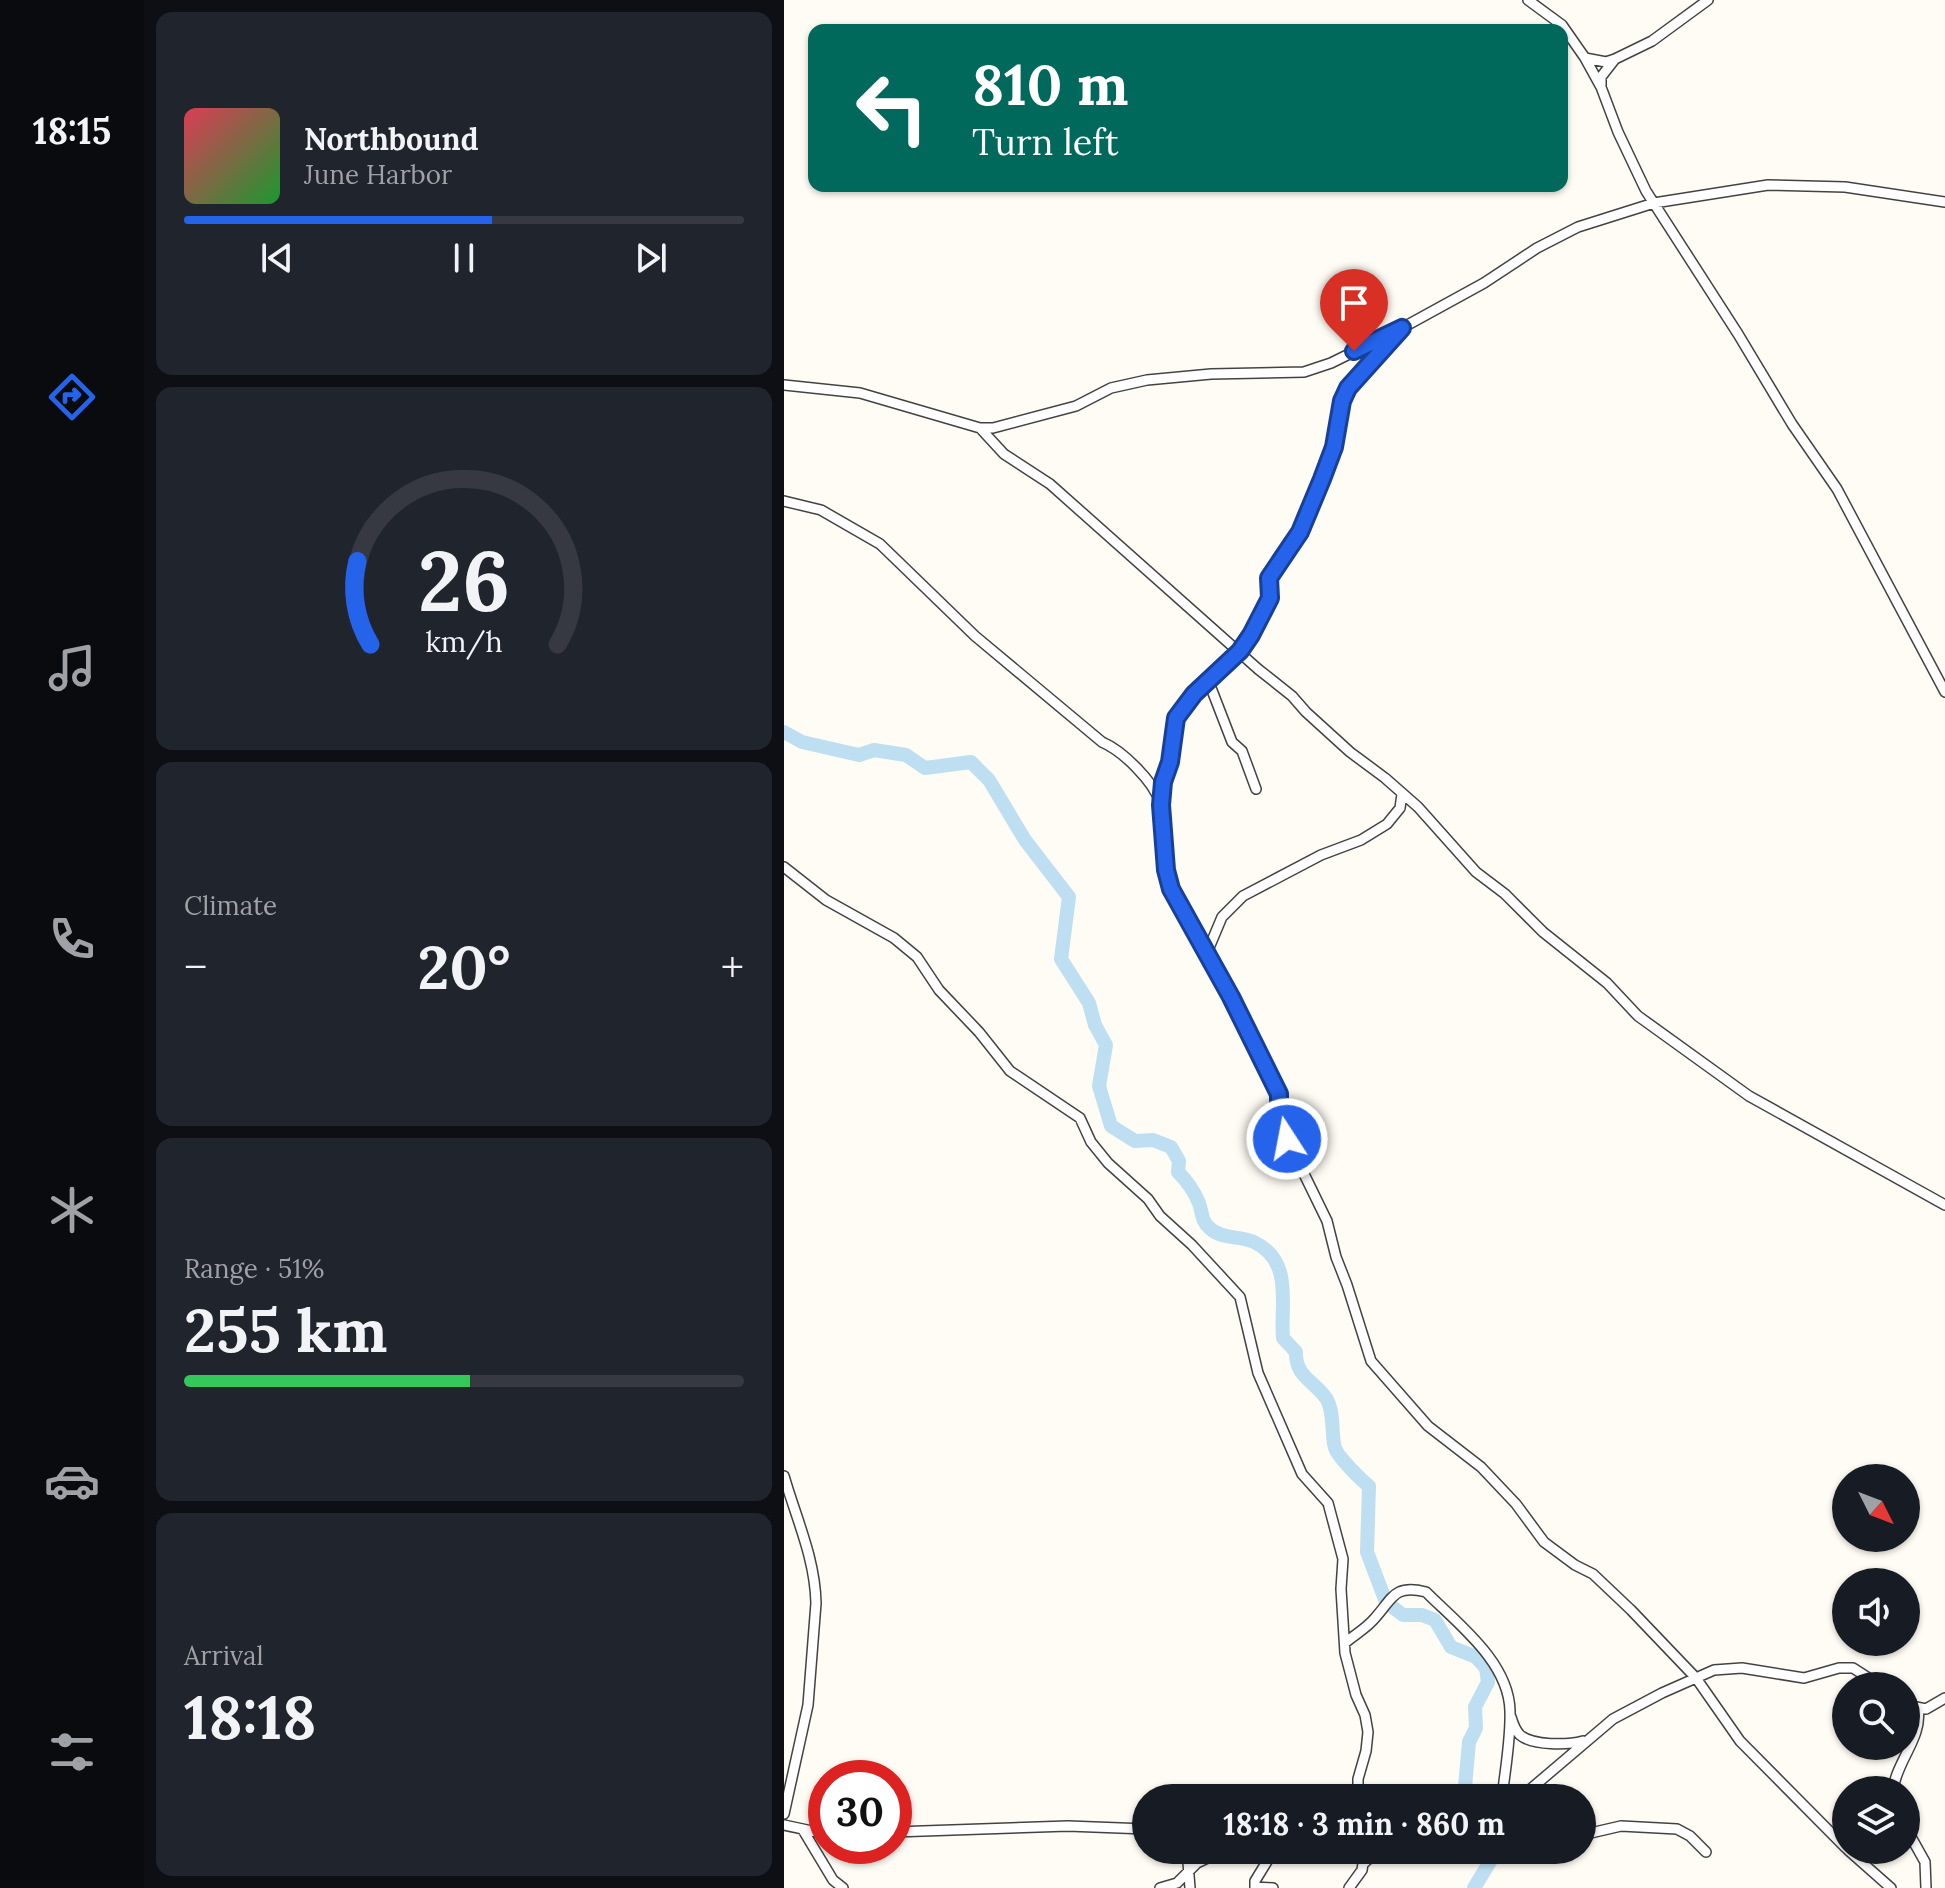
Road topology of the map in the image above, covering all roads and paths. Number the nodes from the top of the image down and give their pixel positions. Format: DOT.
graph roads {
  1 [pos="1528,0"];
  2 [pos="1708,0"];
  3 [pos="1561,24"];
  4 [pos="1568,34"];
  5 [pos="1585,58"];
  6 [pos="1615,59"];
  7 [pos="1601,87"];
  8 [pos="1945,202"];
  9 [pos="1654,203"];
  10 [pos="1402,328"];
  11 [pos="784,385"];
  12 [pos="980,428"];
  13 [pos="784,501"];
  14 [pos="1240,651"];
  15 [pos="1208,680"];
  16 [pos="1945,692"];
  17 [pos="1256,789"];
  18 [pos="1402,794"];
  19 [pos="1161,805"];
  20 [pos="784,867"];
  21 [pos="1206,955"];
  22 [pos="1945,1205"];
  23 [pos="784,1476"];
  24 [pos="1345,1643"];
  25 [pos="1863,1672"];
  26 [pos="1696,1678"];
  27 [pos="1945,1698"];
  28 [pos="1920,1709"];
  29 [pos="1510,1712"];
  30 [pos="1587,1740"];
  31 [pos="1358,1784"];
  32 [pos="1503,1784"];
  33 [pos="1536,1784"];
  34 [pos="784,1814"];
  35 [pos="784,1825"];
  36 [pos="1132,1828"];
  37 [pos="803,1830"];
  38 [pos="808,1831"];
  39 [pos="912,1831"];
  40 [pos="1596,1832"];
  41 [pos="1832,1834"];
  42 [pos="1706,1852"];
  43 [pos="1920,1853"];
  44 [pos="1187,1864"];
  45 [pos="1197,1864"];
  46 [pos="1265,1864"];
  47 [pos="1363,1864"];
  48 [pos="1864,1864"];
  49 [pos="1187,1874"];
  50 [pos="1255,1887"];
  51 [pos="843,1888"];
  52 [pos="1160,1888"];
  53 [pos="1190,1888"];
  54 [pos="1273,1888"];
  55 [pos="1349,1888"];
  56 [pos="1891,1888"];
  57 [pos="1926,1888"];
  1 -- 3 [label="street"];
  2 -- 6 [label="street"];
  4 -- 5 [label="street"];
  5 -- 6 [label="street"];
  5 -- 7 [label="street"];
  6 -- 7 [label="street"];
  7 -- 9 [label="street"];
  8 -- 9 [label="street"];
  9 -- 10 [label="street"];
  9 -- 16 [label="street"];
  10 -- 12 [label="street"];
  10 -- 14 [label="street"];
  11 -- 12 [label="street"];
  12 -- 14 [label="street"];
  13 -- 19 [label="street"];
  14 -- 15 [label="street"];
  14 -- 18 [label="street"];
  15 -- 17 [label="street"];
  15 -- 19 [label="street"];
  18 -- 21 [label="street"];
  18 -- 22 [label="street"];
  19 -- 21 [label="street"];
  20 -- 24 [label="street"];
  21 -- 26 [label="street"];
  23 -- 34 [label="street"];
  24 -- 29 [label="street"];
  24 -- 31 [label="street"];
  25 -- 26 [label="street"];
  26 -- 30 [label="street"];
  26 -- 41 [label="street"];
  27 -- 28 [label="street"];
  29 -- 30 [label="street"];
  29 -- 32 [label="street"];
  30 -- 33 [label="street"];
  35 -- 37 [label="street"];
  36 -- 39 [label="street"];
  37 -- 38 [label="street"];
  37 -- 51 [label="street"];
  40 -- 42 [label="street"];
  43 -- 57 [label="street"];
  44 -- 49 [label="street"];
  45 -- 49 [label="street"];
  46 -- 50 [label="street"];
  47 -- 55 [label="street"];
  48 -- 56 [label="street"];
  49 -- 52 [label="street"];
  49 -- 53 [label="street"];
  50 -- 54 [label="street"];
}
